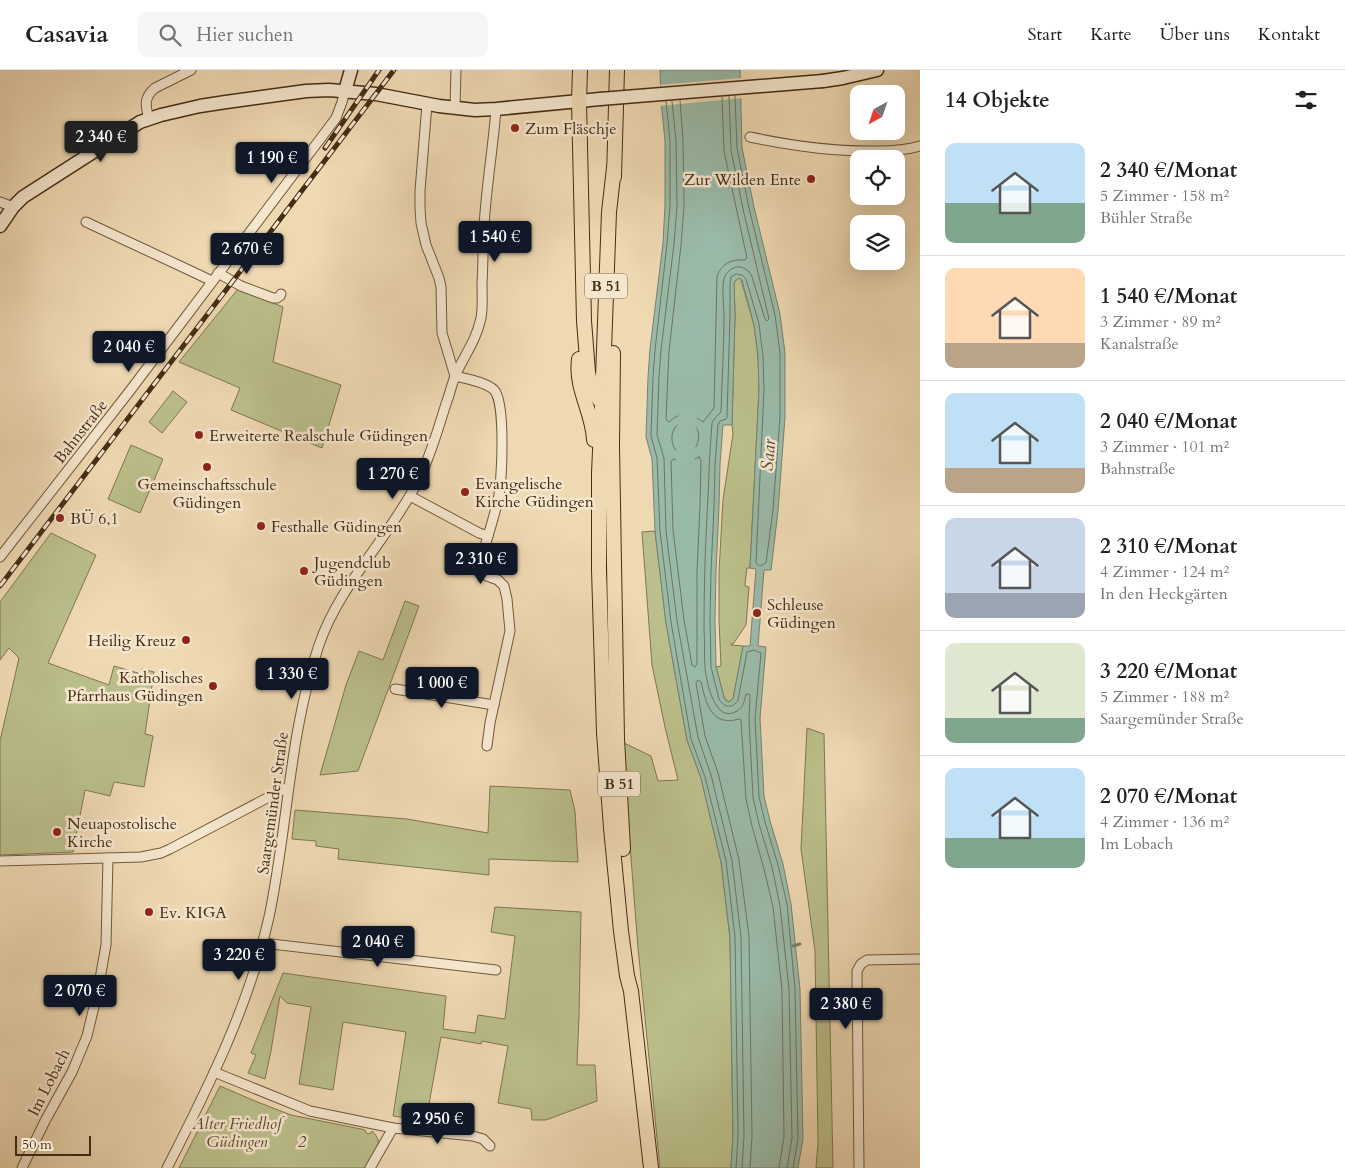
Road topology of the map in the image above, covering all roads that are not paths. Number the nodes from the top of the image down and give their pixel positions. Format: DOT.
graph roads {
  1 [pos="191,70"];
  2 [pos="351,70"];
  3 [pos="456,70"];
  4 [pos="580,70"];
  5 [pos="617,70"];
  6 [pos="877,70"];
  7 [pos="344,91"];
  8 [pos="579,101"];
  9 [pos="427,104"];
  10 [pos="455,108"];
  11 [pos="496,109"];
  12 [pos="149,119"];
  13 [pos="750,137"];
  14 [pos="920,146"];
  15 [pos="614,168"];
  16 [pos="0,202"];
  17 [pos="13,207"];
  18 [pos="86,222"];
  19 [pos="0,226"];
  20 [pos="218,274"];
  21 [pos="212,282"];
  22 [pos="281,294"];
  23 [pos="584,321"];
  24 [pos="455,376"];
  25 [pos="602,405"];
  26 [pos="612,446"];
  27 [pos="598,473"];
  28 [pos="410,496"];
  29 [pos="488,536"];
  30 [pos="0,556"];
  31 [pos="395,689"];
  32 [pos="494,705"];
  33 [pos="487,746"];
  34 [pos="288,787"];
  35 [pos="108,858"];
  36 [pos="0,861"];
  37 [pos="263,942"];
  38 [pos="920,959"];
  39 [pos="496,970"];
  40 [pos="631,991"];
  41 [pos="214,1072"];
  42 [pos="393,1128"];
  43 [pos="490,1146"];
  44 [pos="22,1168"];
  45 [pos="167,1168"];
  46 [pos="370,1168"];
  47 [pos="651,1168"];
  48 [pos="859,1168"];
  1 -- 12 [label="street"];
  2 -- 7 [label="main road"];
  3 -- 10 [label="street"];
  4 -- 8 [label="main road"];
  5 -- 15 [label="main road, B 51"];
  6 -- 8 [label="main road, bridge"];
  7 -- 9 [label="main road"];
  7 -- 12 [label="main road"];
  7 -- 20 [label="street, Bahnstraße"];
  8 -- 11 [label="main road"];
  8 -- 23 [label="main road"];
  9 -- 10 [label="main road"];
  9 -- 24 [label="street"];
  10 -- 11 [label="main road"];
  11 -- 24 [label="street, Saargemünder Straße"];
  12 -- 17 [label="main road"];
  13 -- 14 [label="street"];
  15 -- 25 [label="main road, B 51"];
  15 -- 26 [label="main road, B 51"];
  16 -- 17 [label="street"];
  17 -- 19 [label="main road"];
  18 -- 21 [label="street"];
  20 -- 21 [label="street, Bahnstraße"];
  20 -- 22 [label="street"];
  21 -- 30 [label="street, Bahnstraße"];
  23 -- 25 [label="main road"];
  23 -- 27 [label="main road"];
  24 -- 28 [label="street, Saargemünder Straße"];
  24 -- 29 [label="street"];
  25 -- 26 [label="main road"];
  25 -- 27 [label="main road, B 51"];
  26 -- 40 [label="main road, B 51"];
  27 -- 40 [label="main road, B 51"];
  28 -- 29 [label="street"];
  28 -- 34 [label="street, Saargemünder Straße"];
  29 -- 32 [label="street"];
  31 -- 32 [label="street"];
  32 -- 33 [label="street"];
  34 -- 35 [label="street"];
  34 -- 37 [label="street, Saargemünder Straße"];
  35 -- 36 [label="street"];
  35 -- 44 [label="street, Im Lobach"];
  37 -- 39 [label="street"];
  37 -- 41 [label="street, Saargemünder Straße"];
  38 -- 48 [label="street"];
  40 -- 47 [label="main road, B 51"];
  41 -- 42 [label="street"];
  41 -- 45 [label="street, Saargemünder Straße"];
  42 -- 43 [label="street"];
  42 -- 46 [label="street"];
}
